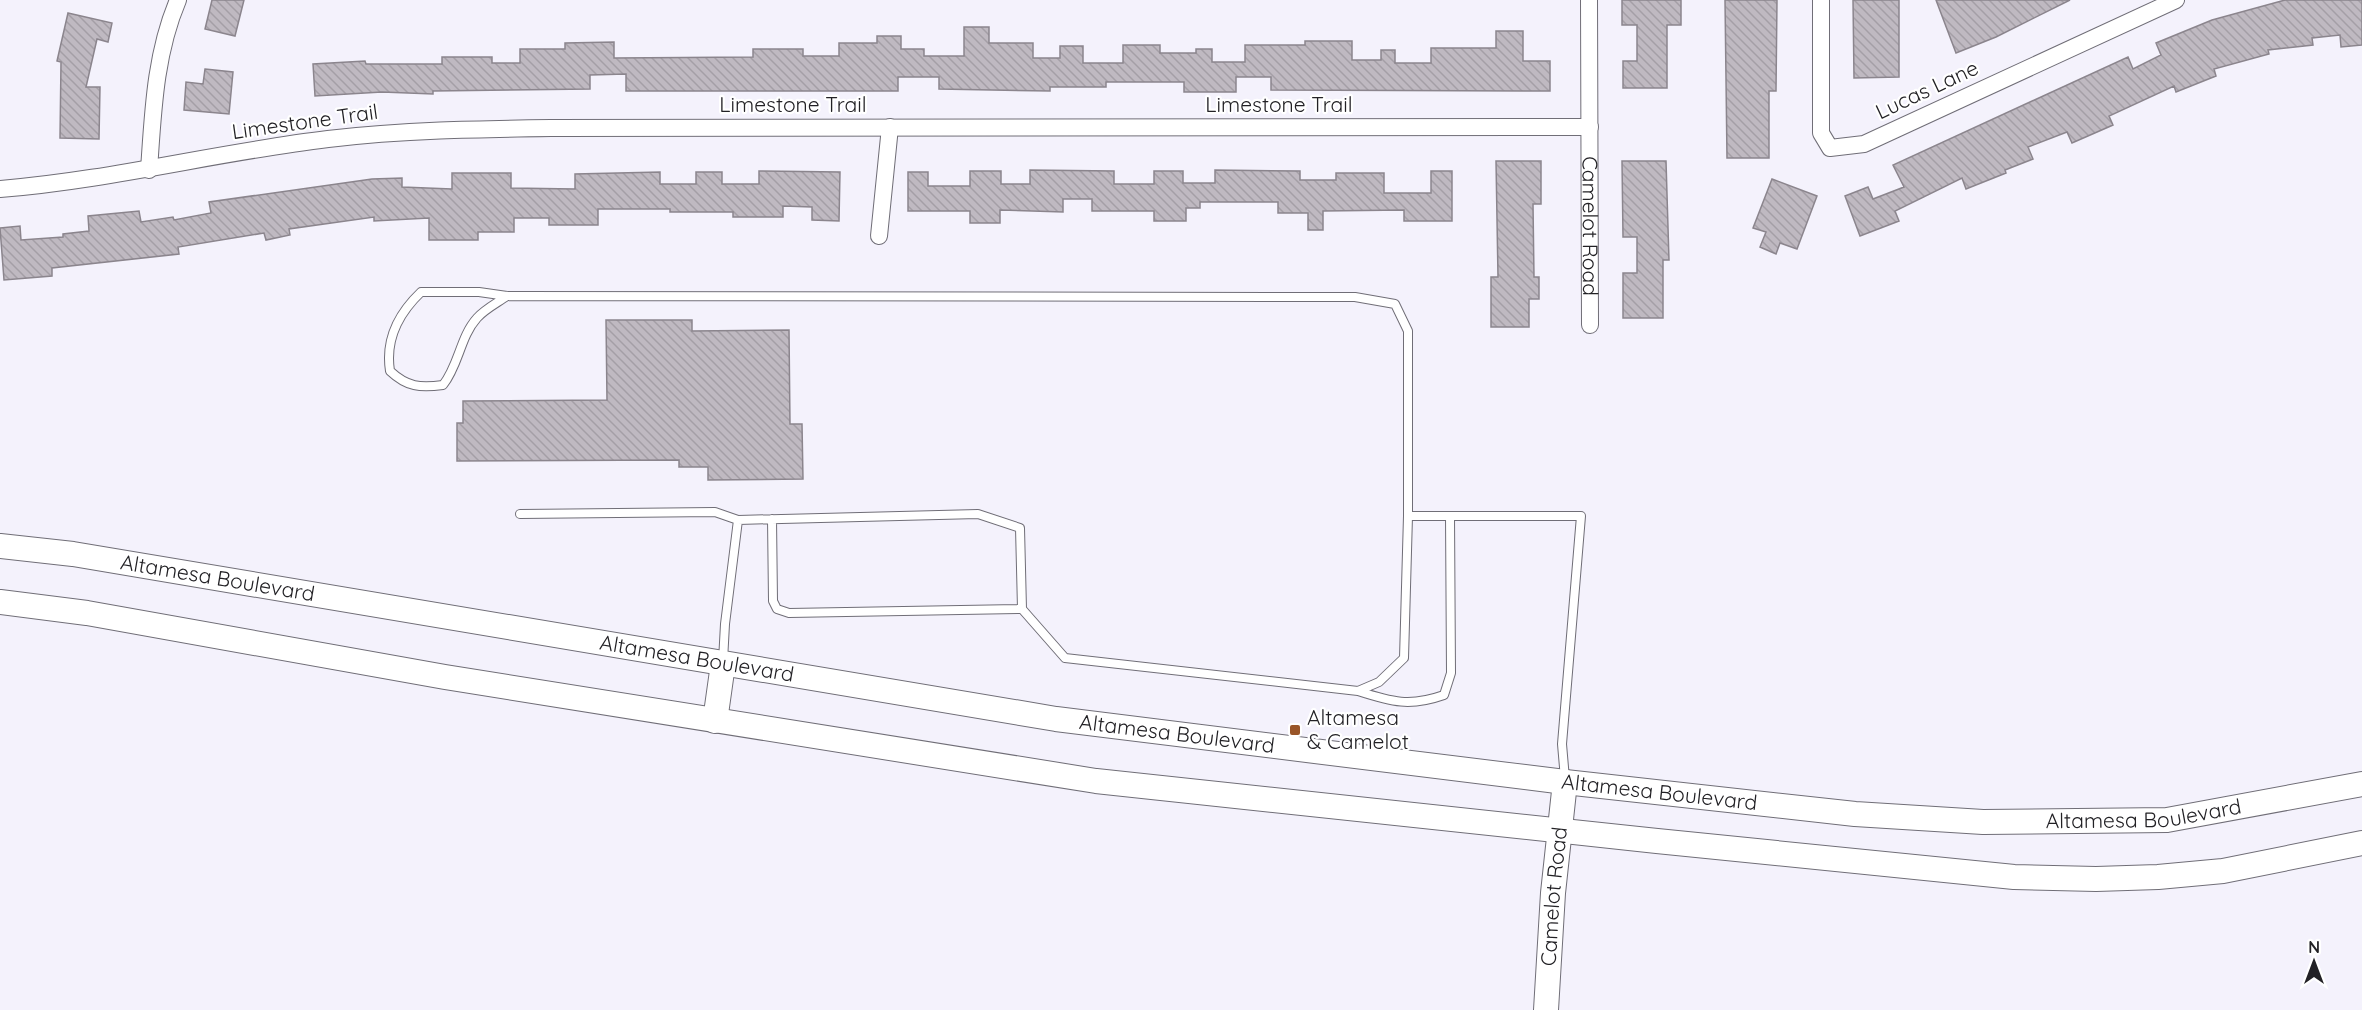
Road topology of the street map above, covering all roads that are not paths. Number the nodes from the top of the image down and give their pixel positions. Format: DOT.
graph roads {
  1 [pos="178,0"];
  2 [pos="1589,0"];
  3 [pos="1821,0"];
  4 [pos="2176,0"];
  5 [pos="890,127"];
  6 [pos="1590,127"];
  7 [pos="149,170"];
  8 [pos="0,189"];
  9 [pos="879,236"];
  10 [pos="507,296"];
  11 [pos="1590,325"];
  12 [pos="520,514"];
  13 [pos="1408,516"];
  14 [pos="1450,516"];
  15 [pos="772,519"];
  16 [pos="738,520"];
  17 [pos="0,546"];
  18 [pos="0,602"];
  19 [pos="1022,609"];
  20 [pos="723,664"];
  21 [pos="1358,692"];
  22 [pos="715,721"];
  23 [pos="1565,782"];
  24 [pos="2362,784"];
  25 [pos="1560,829"];
  26 [pos="2362,843"];
  27 [pos="1546,1010"];
  1 -- 7 [label="street"];
  2 -- 6 [label="street, Camelot Road"];
  3 -- 4 [label="street, Lucas Lane"];
  5 -- 6 [label="street, Limestone Trail"];
  5 -- 7 [label="street, Limestone Trail"];
  5 -- 9 [label="street"];
  6 -- 11 [label="street, Camelot Road"];
  7 -- 8 [label="street, Limestone Trail"];
  10 -- 10 [label="lane"];
  10 -- 13 [label="lane"];
  12 -- 16 [label="lane"];
  13 -- 14 [label="lane"];
  13 -- 21 [label="lane"];
  14 -- 21 [label="lane"];
  14 -- 23 [label="lane"];
  15 -- 16 [label="lane"];
  15 -- 19 [label="lane"];
  15 -- 19 [label="lane"];
  16 -- 20 [label="lane"];
  17 -- 20 [label="main road, Altamesa Boulevard"];
  18 -- 22 [label="main road"];
  19 -- 21 [label="lane"];
  20 -- 22 [label="main road"];
  20 -- 23 [label="main road, Altamesa Boulevard"];
  22 -- 25 [label="main road"];
  23 -- 24 [label="main road, Altamesa Boulevard"];
  23 -- 25 [label="main road, Camelot Road"];
  25 -- 26 [label="main road"];
  25 -- 27 [label="main road, Camelot Road"];
}
